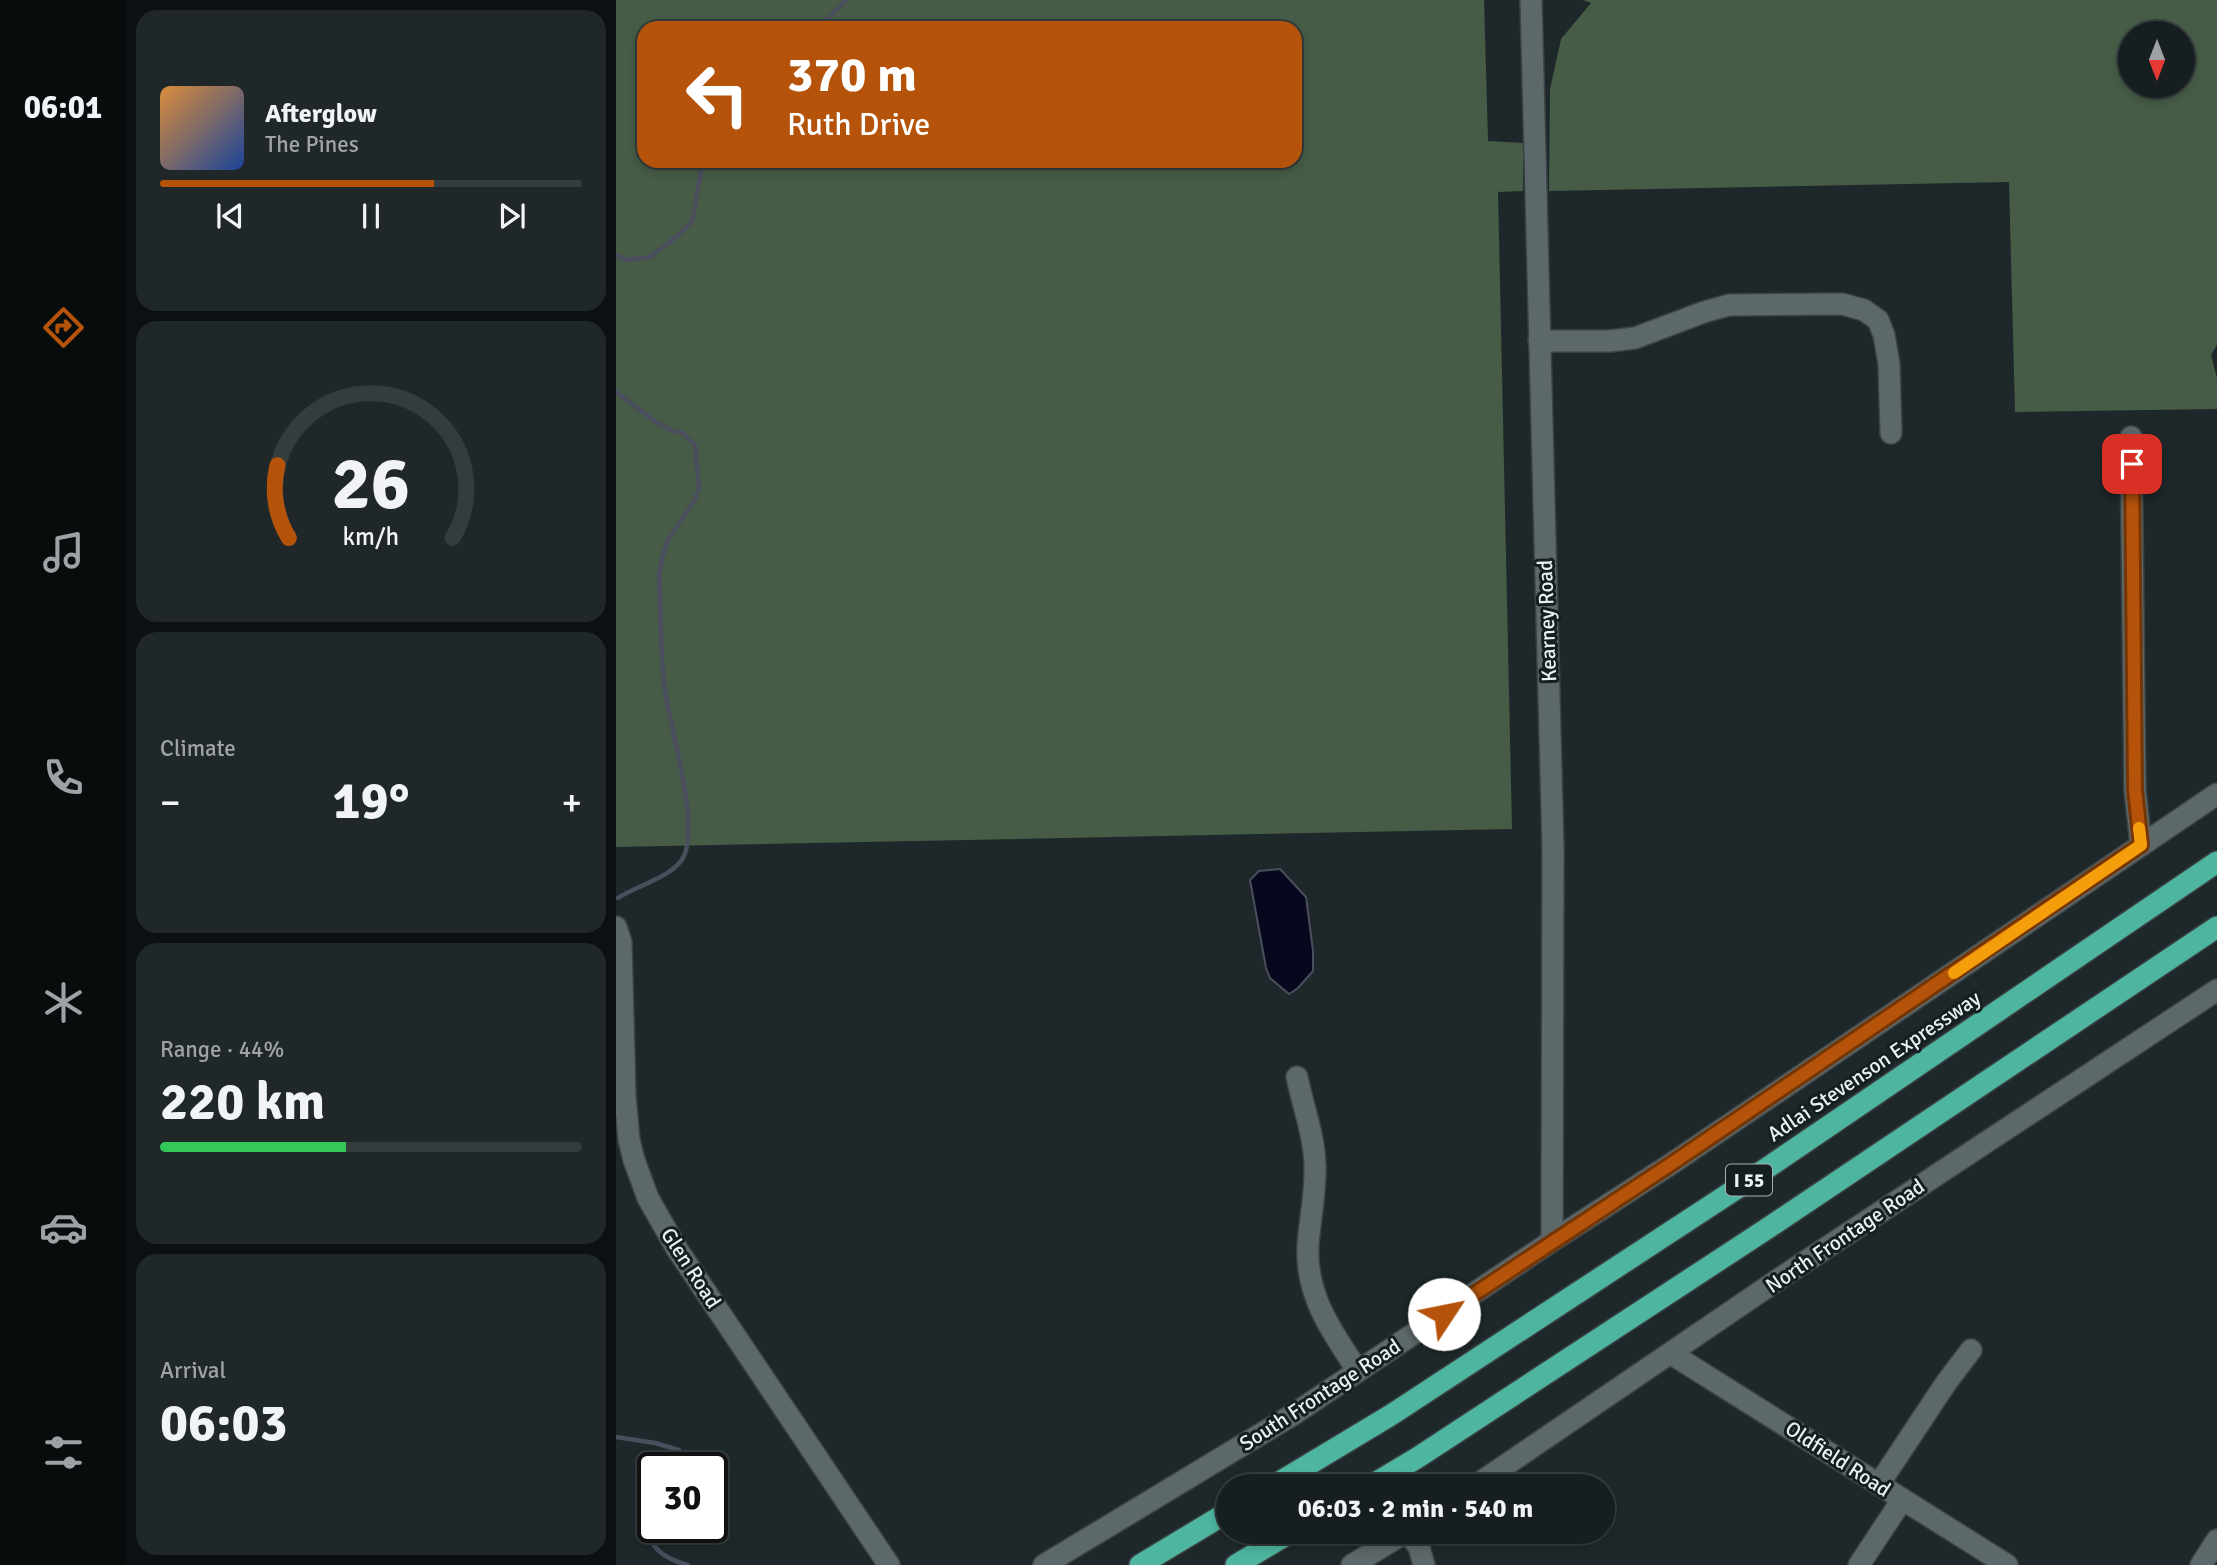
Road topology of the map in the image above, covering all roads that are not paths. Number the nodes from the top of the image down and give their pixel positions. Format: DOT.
graph roads {
  1 [pos="1531,0"];
  2 [pos="1539,341"];
  3 [pos="1891,433"];
  4 [pos="2131,437"];
  5 [pos="2217,794"];
  6 [pos="2141,845"];
  7 [pos="2217,862"];
  8 [pos="616,927"];
  9 [pos="2217,927"];
  10 [pos="2217,990"];
  11 [pos="1297,1077"];
  12 [pos="1552,1241"];
  13 [pos="1971,1350"];
  14 [pos="1670,1353"];
  15 [pos="1357,1371"];
  16 [pos="1293,1474"];
  17 [pos="1390,1474"];
  18 [pos="1493,1474"];
  19 [pos="1879,1484"];
  20 [pos="1902,1500"];
  21 [pos="1216,1519"];
  22 [pos="2217,1540"];
  23 [pos="1271,1544"];
  24 [pos="1388,1544"];
  25 [pos="1417,1544"];
  26 [pos="889,1565"];
  27 [pos="1044,1565"];
  28 [pos="1139,1565"];
  29 [pos="1236,1565"];
  30 [pos="1352,1565"];
  31 [pos="1424,1565"];
  32 [pos="1860,1565"];
  33 [pos="2007,1565"];
  34 [pos="2201,1565"];
  1 -- 2 [label="street, Kearney Road"];
  2 -- 3 [label="street"];
  2 -- 12 [label="street, Kearney Road"];
  4 -- 6 [label="street"];
  5 -- 6 [label="street, South Frontage Road"];
  6 -- 12 [label="street, South Frontage Road"];
  7 -- 16 [label="highway, Adlai Stevenson Expressway / I 55"];
  8 -- 26 [label="street, Glen Road"];
  9 -- 17 [label="highway, I 55"];
  10 -- 14 [label="street, North Frontage Road"];
  11 -- 15 [label="street"];
  12 -- 15 [label="street, South Frontage Road"];
  13 -- 19 [label="street"];
  14 -- 18 [label="street, North Frontage Road"];
  14 -- 19 [label="street, Oldfield Road"];
  15 -- 27 [label="street, South Frontage Road"];
  19 -- 20 [label="street, Oldfield Road"];
  20 -- 32 [label="street"];
  20 -- 33 [label="street, Oldfield Road"];
  21 -- 28 [label="highway"];
  22 -- 34 [label="street"];
  23 -- 29 [label="highway"];
  24 -- 30 [label="street"];
  25 -- 31 [label="street"];
}
